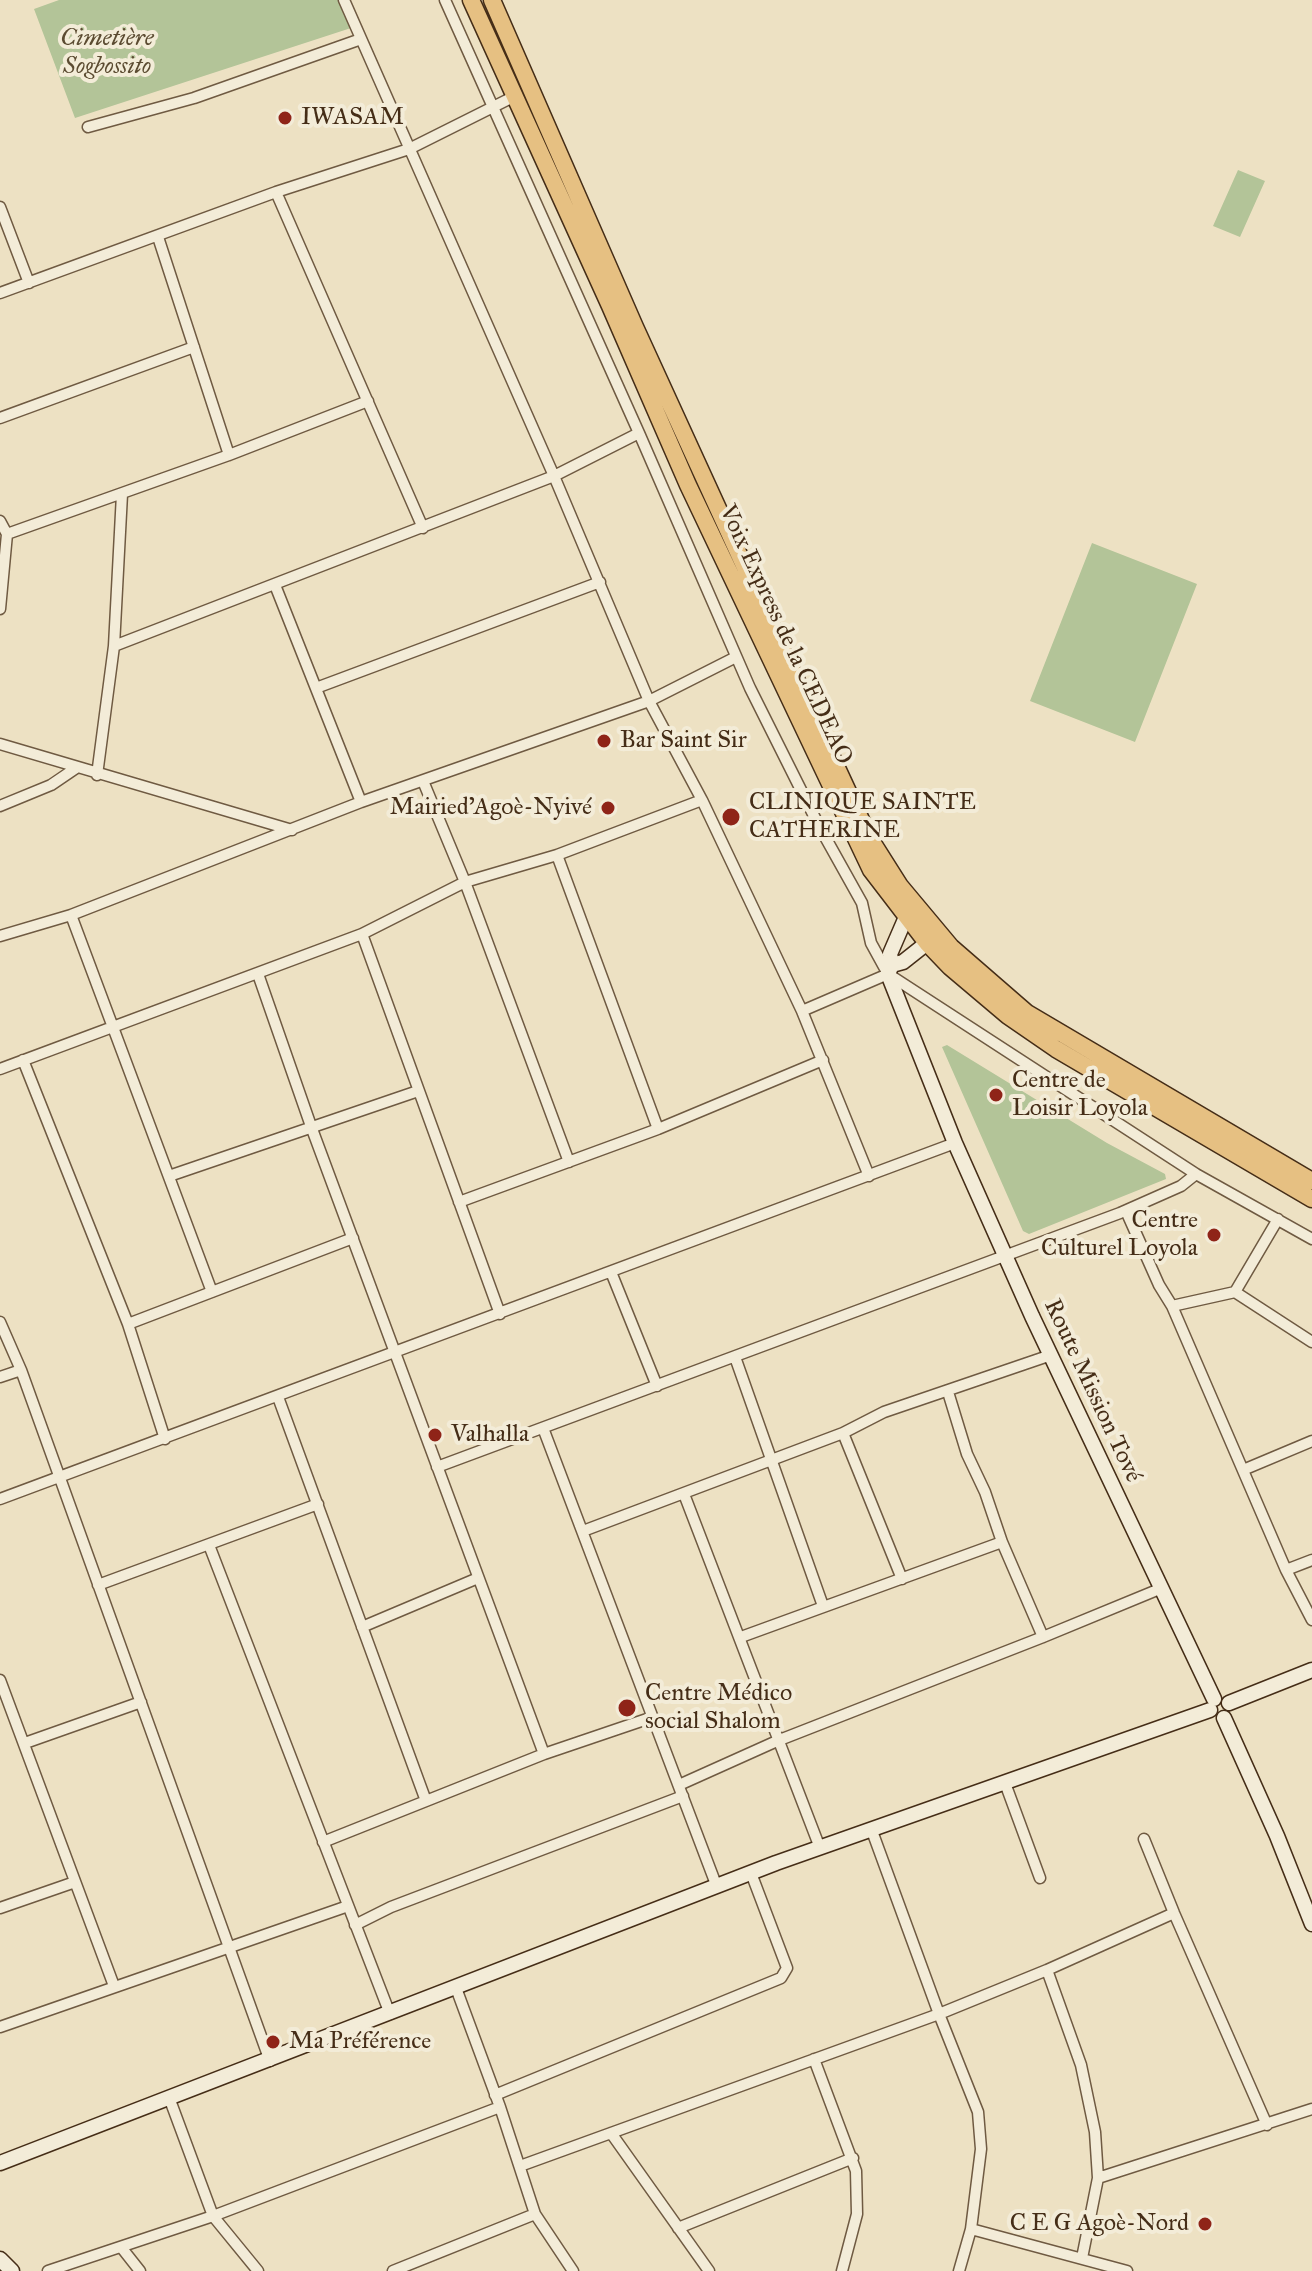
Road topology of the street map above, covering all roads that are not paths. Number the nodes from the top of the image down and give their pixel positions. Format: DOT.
graph roads {
  1 [pos="344,0"];
  2 [pos="445,0"];
  3 [pos="492,0"];
  4 [pos="473,4"];
  5 [pos="361,39"];
  6 [pos="513,97"];
  7 [pos="494,106"];
  8 [pos="88,127"];
  9 [pos="409,149"];
  10 [pos="276,192"];
  11 [pos="0,207"];
  12 [pos="158,237"];
  13 [pos="29,283"];
  14 [pos="0,293"];
  15 [pos="194,347"];
  16 [pos="368,401"];
  17 [pos="0,418"];
  18 [pos="639,433"];
  19 [pos="229,455"];
  20 [pos="554,476"];
  21 [pos="122,494"];
  22 [pos="0,521"];
  23 [pos="423,528"];
  24 [pos="7,534"];
  25 [pos="728,551"];
  26 [pos="600,582"];
  27 [pos="275,585"];
  28 [pos="0,609"];
  29 [pos="114,646"];
  30 [pos="736,657"];
  31 [pos="316,688"];
  32 [pos="649,701"];
  33 [pos="0,744"];
  34 [pos="76,768"];
  35 [pos="97,775"];
  36 [pos="423,781"];
  37 [pos="702,800"];
  38 [pos="361,802"];
  39 [pos="0,806"];
  40 [pos="292,830"];
  41 [pos="557,855"];
  42 [pos="465,882"];
  43 [pos="912,912"];
  44 [pos="71,915"];
  45 [pos="362,934"];
  46 [pos="0,935"];
  47 [pos="927,943"];
  48 [pos="890,969"];
  49 [pos="258,974"];
  50 [pos="802,1011"];
  51 [pos="113,1027"];
  52 [pos="23,1060"];
  53 [pos="823,1060"];
  54 [pos="0,1069"];
  55 [pos="418,1091"];
  56 [pos="312,1129"];
  57 [pos="658,1129"];
  58 [pos="955,1143"];
  59 [pos="569,1162"];
  60 [pos="1196,1174"];
  61 [pos="169,1176"];
  62 [pos="869,1176"];
  63 [pos="1312,1181"];
  64 [pos="1312,1199"];
  65 [pos="459,1202"];
  66 [pos="1126,1211"];
  67 [pos="1278,1219"];
  68 [pos="353,1238"];
  69 [pos="1312,1239"];
  70 [pos="1005,1254"];
  71 [pos="611,1272"];
  72 [pos="212,1292"];
  73 [pos="1235,1292"];
  74 [pos="1172,1306"];
  75 [pos="500,1314"];
  76 [pos="0,1322"];
  77 [pos="128,1324"];
  78 [pos="1312,1342"];
  79 [pos="395,1353"];
  80 [pos="1051,1355"];
  81 [pos="735,1357"];
  82 [pos="21,1370"];
  83 [pos="0,1377"];
  84 [pos="657,1386"];
  85 [pos="948,1392"];
  86 [pos="278,1397"];
  87 [pos="543,1428"];
  88 [pos="843,1433"];
  89 [pos="165,1439"];
  90 [pos="1312,1441"];
  91 [pos="772,1462"];
  92 [pos="437,1467"];
  93 [pos="1243,1470"];
  94 [pos="59,1475"];
  95 [pos="684,1494"];
  96 [pos="0,1499"];
  97 [pos="318,1504"];
  98 [pos="583,1531"];
  99 [pos="1002,1542"];
  100 [pos="209,1545"];
  101 [pos="1312,1560"];
  102 [pos="1286,1570"];
  103 [pos="478,1578"];
  104 [pos="902,1579"];
  105 [pos="98,1585"];
  106 [pos="1162,1588"];
  107 [pos="823,1606"];
  108 [pos="1312,1620"];
  109 [pos="362,1627"];
  110 [pos="741,1637"];
  111 [pos="1043,1637"];
  112 [pos="1312,1670"];
  113 [pos="0,1680"];
  114 [pos="141,1702"];
  115 [pos="1218,1704"];
  116 [pos="653,1717"];
  117 [pos="777,1741"];
  118 [pos="25,1743"];
  119 [pos="544,1754"];
  120 [pos="1005,1783"];
  121 [pos="681,1791"];
  122 [pos="426,1801"];
  123 [pos="872,1831"];
  124 [pos="1144,1839"];
  125 [pos="323,1842"];
  126 [pos="820,1848"];
  127 [pos="751,1873"];
  128 [pos="1040,1878"];
  129 [pos="75,1882"];
  130 [pos="717,1887"];
  131 [pos="348,1906"];
  132 [pos="0,1908"];
  133 [pos="1174,1913"];
  134 [pos="1312,1924"];
  135 [pos="355,1925"];
  136 [pos="231,1948"];
  137 [pos="1047,1970"];
  138 [pos="114,1986"];
  139 [pos="456,1988"];
  140 [pos="390,2014"];
  141 [pos="939,2014"];
  142 [pos="0,2027"];
  143 [pos="814,2059"];
  144 [pos="270,2061"];
  145 [pos="495,2095"];
  146 [pos="170,2100"];
  147 [pos="500,2107"];
  148 [pos="1312,2109"];
  149 [pos="1267,2125"];
  150 [pos="611,2133"];
  151 [pos="853,2158"];
  152 [pos="0,2163"];
  153 [pos="520,2166"];
  154 [pos="1098,2178"];
  155 [pos="535,2214"];
  156 [pos="213,2216"];
  157 [pos="678,2228"];
  158 [pos="971,2229"];
  159 [pos="121,2247"];
  160 [pos="1082,2258"];
  161 [pos="0,2259"];
  162 [pos="412,2268"];
  163 [pos="12,2271"];
  164 [pos="48,2271"];
  165 [pos="140,2271"];
  166 [pos="258,2271"];
  167 [pos="393,2271"];
  168 [pos="573,2271"];
  169 [pos="709,2271"];
  170 [pos="842,2271"];
  171 [pos="959,2271"];
  172 [pos="1127,2271"];
  1 -- 5 [label="street"];
  2 -- 7 [label="street"];
  3 -- 4 [label="main road"];
  3 -- 25 [label="main road"];
  4 -- 6 [label="main road, Voix Express de la CEDEAO"];
  5 -- 8 [label="street"];
  5 -- 9 [label="street"];
  6 -- 7 [label="street"];
  6 -- 25 [label="main road, Voix Express de la CEDEAO"];
  7 -- 9 [label="street"];
  7 -- 18 [label="street"];
  9 -- 10 [label="street"];
  9 -- 20 [label="street"];
  10 -- 12 [label="street"];
  10 -- 16 [label="street"];
  11 -- 13 [label="street"];
  12 -- 13 [label="street"];
  12 -- 15 [label="street"];
  13 -- 14 [label="street"];
  15 -- 17 [label="street"];
  15 -- 19 [label="street"];
  16 -- 19 [label="street"];
  16 -- 23 [label="street"];
  18 -- 20 [label="street"];
  18 -- 30 [label="street"];
  19 -- 21 [label="street"];
  20 -- 23 [label="street"];
  20 -- 26 [label="street"];
  21 -- 24 [label="street"];
  21 -- 29 [label="street"];
  22 -- 24 [label="street"];
  23 -- 27 [label="street"];
  24 -- 28 [label="street"];
  25 -- 43 [label="main road"];
  26 -- 31 [label="street"];
  26 -- 32 [label="street"];
  27 -- 29 [label="street"];
  27 -- 31 [label="street"];
  29 -- 35 [label="street"];
  30 -- 32 [label="street"];
  30 -- 48 [label="street"];
  31 -- 38 [label="street"];
  32 -- 36 [label="street"];
  32 -- 37 [label="street"];
  33 -- 34 [label="street"];
  34 -- 35 [label="street"];
  34 -- 39 [label="street"];
  35 -- 40 [label="street"];
  36 -- 38 [label="street"];
  36 -- 42 [label="street"];
  37 -- 41 [label="street"];
  37 -- 50 [label="street"];
  38 -- 40 [label="street"];
  40 -- 44 [label="street"];
  41 -- 42 [label="street"];
  41 -- 57 [label="street"];
  42 -- 45 [label="street"];
  42 -- 59 [label="street"];
  43 -- 47 [label="main road"];
  43 -- 48 [label="street"];
  43 -- 63 [label="main road"];
  44 -- 46 [label="street"];
  44 -- 51 [label="street"];
  45 -- 49 [label="street"];
  45 -- 55 [label="street"];
  47 -- 48 [label="street"];
  47 -- 64 [label="main road"];
  48 -- 50 [label="street"];
  48 -- 58 [label="street, Route Mission Tové"];
  48 -- 60 [label="street"];
  49 -- 51 [label="street"];
  49 -- 56 [label="street"];
  50 -- 53 [label="street"];
  51 -- 52 [label="street"];
  51 -- 61 [label="street"];
  52 -- 54 [label="street"];
  52 -- 77 [label="street"];
  53 -- 57 [label="street"];
  53 -- 62 [label="street"];
  55 -- 56 [label="street"];
  55 -- 65 [label="street"];
  56 -- 61 [label="street"];
  56 -- 68 [label="street"];
  57 -- 59 [label="street"];
  58 -- 62 [label="street"];
  58 -- 70 [label="street, Route Mission Tové"];
  59 -- 65 [label="street"];
  60 -- 66 [label="street"];
  60 -- 67 [label="street"];
  61 -- 72 [label="street"];
  62 -- 71 [label="street"];
  65 -- 75 [label="street"];
  66 -- 70 [label="street"];
  66 -- 74 [label="street"];
  67 -- 69 [label="street"];
  67 -- 73 [label="street"];
  68 -- 72 [label="street"];
  68 -- 79 [label="street"];
  70 -- 80 [label="street, Route Mission Tové"];
  70 -- 81 [label="street"];
  71 -- 75 [label="street"];
  71 -- 84 [label="street"];
  72 -- 77 [label="street"];
  73 -- 74 [label="street"];
  73 -- 78 [label="street"];
  74 -- 93 [label="street"];
  75 -- 79 [label="street"];
  76 -- 82 [label="street"];
  77 -- 89 [label="street"];
  79 -- 86 [label="street"];
  79 -- 92 [label="street"];
  80 -- 85 [label="street"];
  80 -- 106 [label="street, Route Mission Tové"];
  81 -- 84 [label="street"];
  81 -- 91 [label="street"];
  82 -- 83 [label="street"];
  82 -- 94 [label="street"];
  84 -- 87 [label="street"];
  85 -- 88 [label="street"];
  85 -- 99 [label="street"];
  86 -- 89 [label="street"];
  86 -- 97 [label="street"];
  87 -- 92 [label="street"];
  87 -- 98 [label="street"];
  88 -- 91 [label="street"];
  88 -- 104 [label="street"];
  89 -- 94 [label="street"];
  90 -- 93 [label="street"];
  91 -- 95 [label="street"];
  91 -- 107 [label="street"];
  92 -- 103 [label="street"];
  93 -- 102 [label="street"];
  94 -- 96 [label="street"];
  94 -- 105 [label="street"];
  95 -- 98 [label="street"];
  95 -- 110 [label="street"];
  97 -- 100 [label="street"];
  97 -- 109 [label="street"];
  98 -- 116 [label="street"];
  99 -- 104 [label="street"];
  99 -- 111 [label="street"];
  100 -- 105 [label="street"];
  100 -- 125 [label="street"];
  101 -- 102 [label="street"];
  102 -- 108 [label="street"];
  103 -- 109 [label="street"];
  103 -- 119 [label="street"];
  104 -- 107 [label="street"];
  105 -- 114 [label="street"];
  106 -- 111 [label="street"];
  106 -- 115 [label="street, Route Mission Tové"];
  107 -- 110 [label="street"];
  109 -- 122 [label="street"];
  110 -- 117 [label="street"];
  111 -- 117 [label="street"];
  112 -- 115 [label="street"];
  113 -- 118 [label="street"];
  114 -- 118 [label="street"];
  114 -- 136 [label="street"];
  115 -- 120 [label="street"];
  115 -- 134 [label="street"];
  116 -- 119 [label="street"];
  116 -- 121 [label="street"];
  117 -- 121 [label="street"];
  117 -- 126 [label="street"];
  118 -- 129 [label="street"];
  119 -- 122 [label="street"];
  120 -- 123 [label="street"];
  120 -- 128 [label="street"];
  121 -- 130 [label="street"];
  121 -- 135 [label="street"];
  122 -- 125 [label="street"];
  123 -- 126 [label="street"];
  123 -- 141 [label="street"];
  124 -- 133 [label="street"];
  125 -- 131 [label="street"];
  126 -- 127 [label="street"];
  127 -- 130 [label="street"];
  127 -- 145 [label="street"];
  129 -- 132 [label="street"];
  129 -- 138 [label="street"];
  130 -- 139 [label="street"];
  131 -- 135 [label="street"];
  131 -- 136 [label="street"];
  133 -- 137 [label="street"];
  133 -- 149 [label="street"];
  135 -- 140 [label="street"];
  136 -- 138 [label="street"];
  136 -- 144 [label="street"];
  137 -- 141 [label="street"];
  137 -- 154 [label="street"];
  138 -- 142 [label="street"];
  139 -- 140 [label="street"];
  139 -- 145 [label="street"];
  140 -- 144 [label="street"];
  141 -- 143 [label="street"];
  141 -- 158 [label="street"];
  143 -- 150 [label="street"];
  143 -- 151 [label="street"];
  144 -- 146 [label="street"];
  145 -- 147 [label="street"];
  146 -- 152 [label="street"];
  146 -- 156 [label="street"];
  147 -- 153 [label="street"];
  147 -- 156 [label="street"];
  148 -- 149 [label="street"];
  149 -- 154 [label="street"];
  150 -- 153 [label="street"];
  150 -- 157 [label="street"];
  151 -- 157 [label="street"];
  151 -- 170 [label="street"];
  153 -- 155 [label="street"];
  154 -- 160 [label="street"];
  155 -- 162 [label="street"];
  155 -- 168 [label="street"];
  156 -- 159 [label="street"];
  156 -- 166 [label="street"];
  157 -- 169 [label="street"];
  158 -- 160 [label="street"];
  158 -- 171 [label="street"];
  159 -- 164 [label="street"];
  159 -- 165 [label="street"];
  160 -- 172 [label="street"];
  161 -- 163 [label="street"];
  162 -- 167 [label="street"];
}
